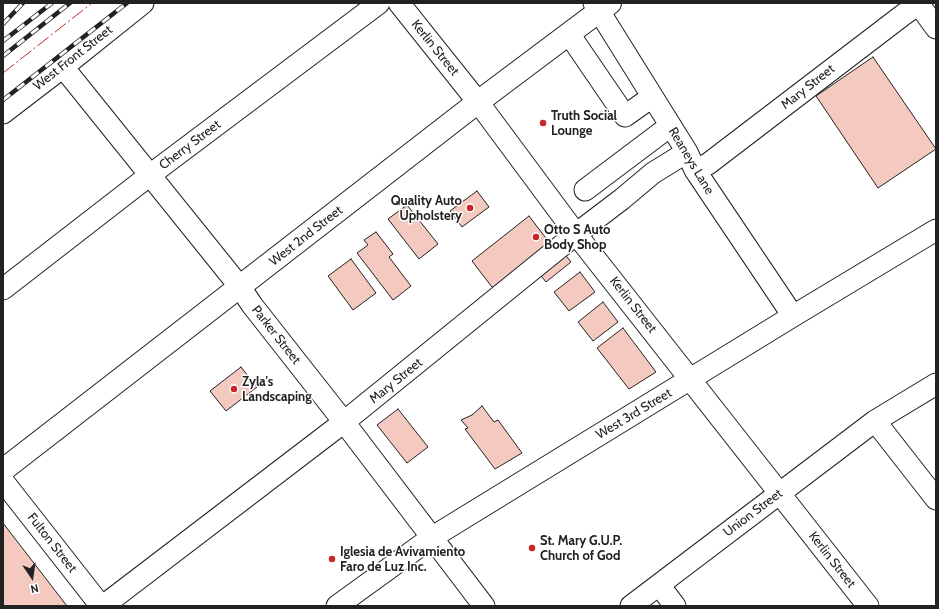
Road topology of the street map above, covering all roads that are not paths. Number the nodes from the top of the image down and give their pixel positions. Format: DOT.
graph roads {
  1 [pos="143,3"];
  2 [pos="379,3"];
  3 [pos="399,3"];
  4 [pos="919,3"];
  5 [pos="601,6"];
  6 [pos="936,28"];
  7 [pos="569,34"];
  8 [pos="63,67"];
  9 [pos="652,97"];
  10 [pos="478,102"];
  11 [pos="3,113"];
  12 [pos="670,126"];
  13 [pos="691,161"];
  14 [pos="150,175"];
  15 [pos="585,190"];
  16 [pos="936,230"];
  17 [pos="576,234"];
  18 [pos="240,287"];
  19 [pos="3,289"];
  20 [pos="793,316"];
  21 [pos="691,379"];
  22 [pos="936,384"];
  23 [pos="875,420"];
  24 [pos="344,422"];
  25 [pos="3,470"];
  26 [pos="3,480"];
  27 [pos="780,493"];
  28 [pos="936,499"];
  29 [pos="432,538"];
  30 [pos="659,585"];
  31 [pos="102,606"];
  32 [pos="337,606"];
  33 [pos="484,606"];
  34 [pos="631,606"];
  35 [pos="675,606"];
  36 [pos="868,606"];
  1 -- 8 [label="street, West Front Street"];
  2 -- 14 [label="street, Cherry Street"];
  3 -- 10 [label="street, Kerlin Street"];
  4 -- 6 [label="street"];
  4 -- 13 [label="street, Mary Street"];
  5 -- 7 [label="main road, West 2nd Street"];
  5 -- 9 [label="street, Reaneys Lane"];
  7 -- 9 [label="street"];
  7 -- 10 [label="main road, West 2nd Street"];
  8 -- 11 [label="street, West Front Street"];
  8 -- 14 [label="street, Parker Street"];
  9 -- 12 [label="street, Reaneys Lane"];
  10 -- 17 [label="street, Kerlin Street"];
  10 -- 18 [label="main road, West 2nd Street"];
  12 -- 13 [label="street, Reaneys Lane"];
  12 -- 15 [label="street"];
  13 -- 17 [label="street, Mary Street"];
  13 -- 20 [label="street, Reaneys Lane"];
  14 -- 18 [label="street, Parker Street"];
  14 -- 19 [label="street, Cherry Street"];
  16 -- 20 [label="street, West 3rd Street"];
  17 -- 21 [label="street, Kerlin Street"];
  17 -- 24 [label="street, Mary Street"];
  18 -- 24 [label="street, Parker Street"];
  18 -- 25 [label="main road, West 2nd Street"];
  20 -- 21 [label="street, West 3rd Street"];
  21 -- 27 [label="street, Kerlin Street"];
  21 -- 29 [label="street, West 3rd Street"];
  22 -- 23 [label="street, Union Street"];
  23 -- 27 [label="street, Union Street"];
  23 -- 28 [label="street"];
  24 -- 29 [label="street, Parker Street"];
  24 -- 31 [label="street, Mary Street"];
  26 -- 31 [label="street, Fulton Street"];
  27 -- 30 [label="street, Union Street"];
  27 -- 36 [label="street, Kerlin Street"];
  29 -- 32 [label="street, West 3rd Street"];
  29 -- 33 [label="street, Parker Street"];
  30 -- 34 [label="street, Union Street"];
  30 -- 35 [label="street"];
}
